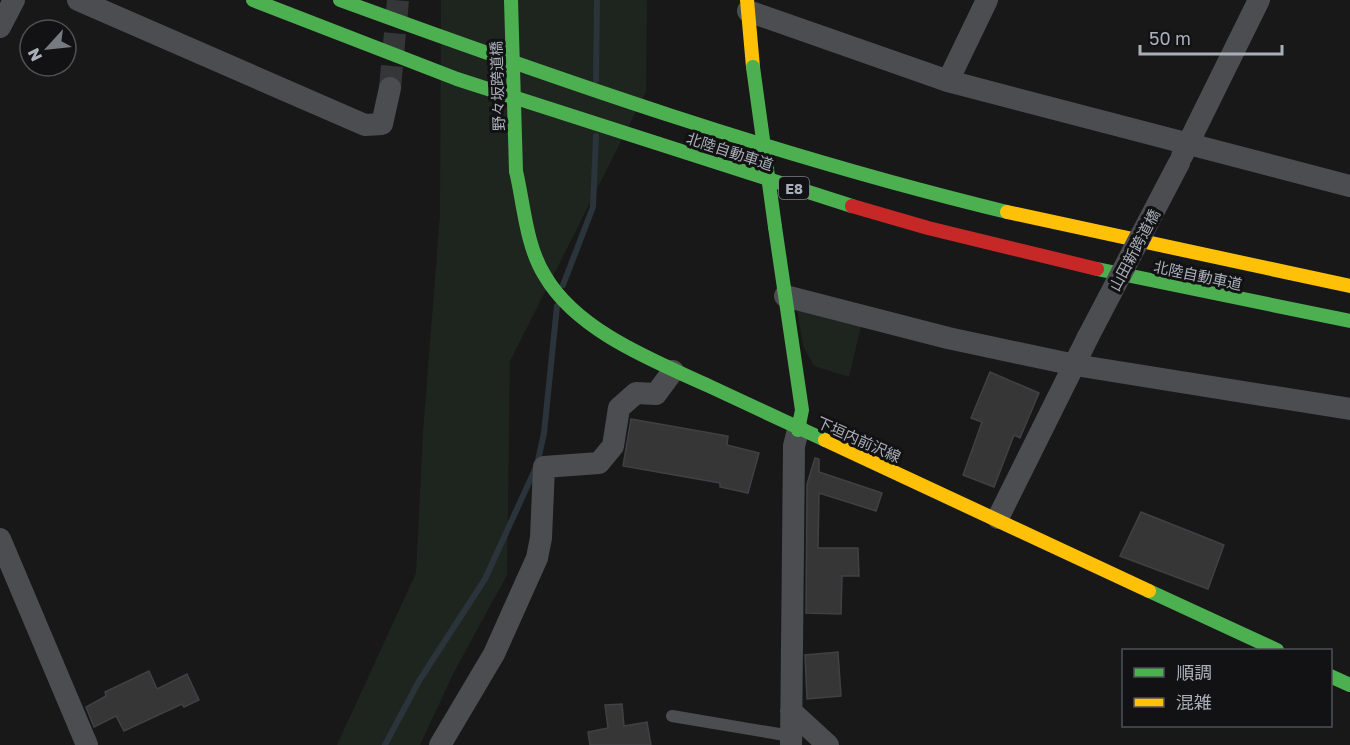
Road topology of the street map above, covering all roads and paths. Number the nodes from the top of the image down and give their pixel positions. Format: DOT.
graph roads {
  1 [pos="14,0"];
  2 [pos="78,0"];
  3 [pos="253,0"];
  4 [pos="340,0"];
  5 [pos="510,0"];
  6 [pos="987,0"];
  7 [pos="1259,0"];
  8 [pos="748,6"];
  9 [pos="0,27"];
  10 [pos="948,81"];
  11 [pos="390,88"];
  12 [pos="1183,154"];
  13 [pos="516,171"];
  14 [pos="1350,186"];
  15 [pos="1350,285"];
  16 [pos="785,296"];
  17 [pos="1350,321"];
  18 [pos="1075,365"];
  19 [pos="673,371"];
  20 [pos="1350,409"];
  21 [pos="798,430"];
  22 [pos="998,519"];
  23 [pos="0,539"];
  24 [pos="1273,649"];
  25 [pos="1332,677"];
  26 [pos="1350,685"];
  27 [pos="791,711"];
  28 [pos="672,716"];
  29 [pos="791,741"];
  30 [pos="87,745"];
  31 [pos="440,745"];
  32 [pos="828,745"];
  1 -- 9 [label="street"];
  2 -- 11 [label="street"];
  3 -- 17 [label="main road, 北陸自動車道 / E8"];
  4 -- 15 [label="main road, 北陸自動車道 / E8"];
  5 -- 13 [label="main road, 野々坂跨道橋, bridge"];
  6 -- 10 [label="street"];
  7 -- 12 [label="street, 山田新跨道橋"];
  8 -- 10 [label="street"];
  8 -- 16 [label="main road, bridge"];
  10 -- 12 [label="street"];
  12 -- 14 [label="street"];
  12 -- 18 [label="street, 山田新跨道橋, bridge"];
  13 -- 19 [label="main road, 下垣内前沢線"];
  16 -- 18 [label="street"];
  16 -- 21 [label="main road"];
  18 -- 20 [label="street"];
  18 -- 22 [label="street, 山田新跨道橋"];
  19 -- 21 [label="main road, 下垣内前沢線"];
  19 -- 31 [label="street"];
  21 -- 22 [label="main road, 下垣内前沢線"];
  21 -- 27 [label="street"];
  22 -- 24 [label="main road, 下垣内前沢線"];
  23 -- 30 [label="street"];
  25 -- 26 [label="main road"];
  27 -- 29 [label="street"];
  27 -- 32 [label="street"];
  28 -- 29 [label="lane"];
}
